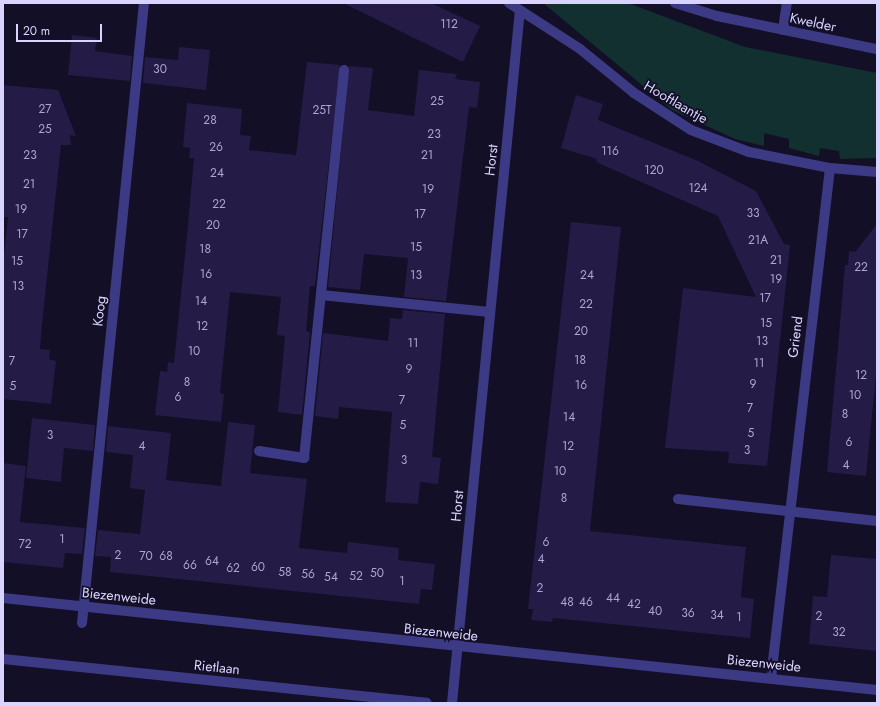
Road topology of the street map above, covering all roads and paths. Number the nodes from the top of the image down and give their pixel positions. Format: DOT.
graph roads {
  1 [pos="144,3"];
  2 [pos="509,3"];
  3 [pos="674,3"];
  4 [pos="787,3"];
  5 [pos="520,10"];
  6 [pos="783,30"];
  7 [pos="877,50"];
  8 [pos="344,70"];
  9 [pos="830,168"];
  10 [pos="877,172"];
  11 [pos="321,295"];
  12 [pos="490,312"];
  13 [pos="259,451"];
  14 [pos="678,499"];
  15 [pos="788,510"];
  16 [pos="877,521"];
  17 [pos="3,598"];
  18 [pos="84,606"];
  19 [pos="82,623"];
  20 [pos="458,648"];
  21 [pos="3,659"];
  22 [pos="771,678"];
  23 [pos="877,690"];
  24 [pos="428,703"];
  25 [pos="452,703"];
  1 -- 18 [label="street, Koog"];
  2 -- 5 [label="street, Hooftlaantje"];
  3 -- 6 [label="street, Kwelder"];
  4 -- 6 [label="street"];
  5 -- 9 [label="street, Hooftlaantje"];
  5 -- 12 [label="street, Horst"];
  6 -- 7 [label="street, Kwelder"];
  8 -- 11 [label="street"];
  9 -- 10 [label="street, Hooftlaantje"];
  9 -- 15 [label="street, Griend"];
  11 -- 12 [label="street"];
  11 -- 13 [label="street"];
  12 -- 20 [label="street, Horst"];
  14 -- 15 [label="street"];
  15 -- 16 [label="street"];
  15 -- 22 [label="street, Griend"];
  17 -- 18 [label="street, Biezenweide"];
  18 -- 19 [label="street, Koog"];
  18 -- 20 [label="street, Biezenweide"];
  20 -- 22 [label="street, Biezenweide"];
  20 -- 25 [label="street, Horst"];
  21 -- 24 [label="street, Rietlaan"];
  22 -- 23 [label="street, Biezenweide"];
}
